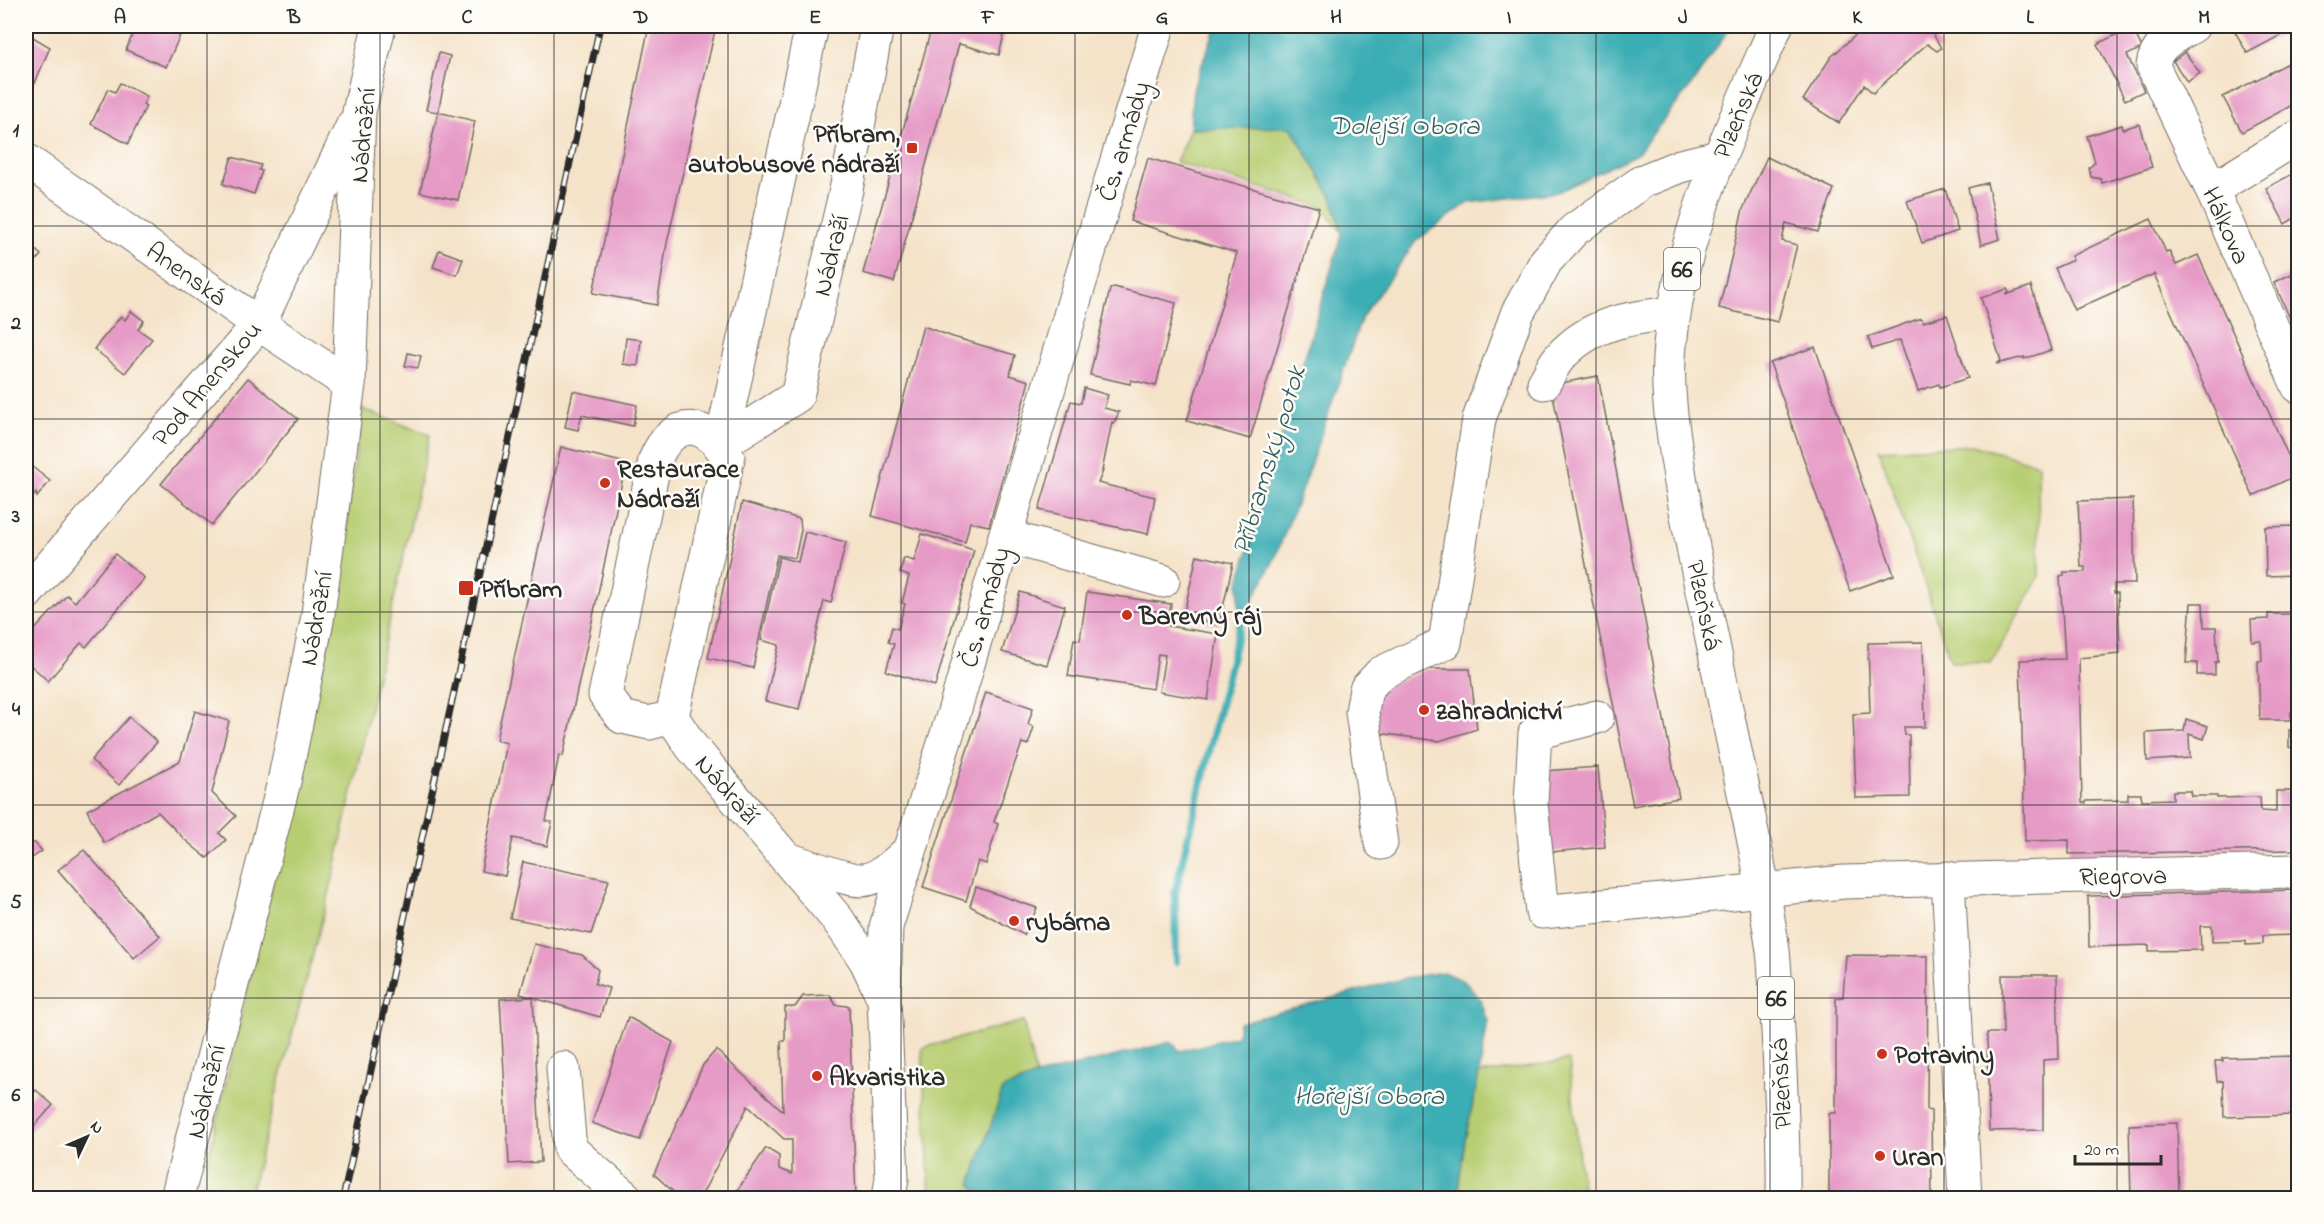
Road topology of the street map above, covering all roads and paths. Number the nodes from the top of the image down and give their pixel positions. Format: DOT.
graph roads {
  1 [pos="379,26"];
  2 [pos="812,26"];
  3 [pos="877,26"];
  4 [pos="1146,26"];
  5 [pos="1158,26"];
  6 [pos="1776,26"];
  7 [pos="2193,26"];
  8 [pos="359,112"];
  9 [pos="2298,137"];
  10 [pos="1718,157"];
  11 [pos="26,160"];
  12 [pos="2212,190"];
  13 [pos="1076,295"];
  14 [pos="1674,314"];
  15 [pos="259,324"];
  16 [pos="1544,382"];
  17 [pos="349,384"];
  18 [pos="2298,386"];
  19 [pos="720,444"];
  20 [pos="1005,536"];
  21 [pos="1163,581"];
  22 [pos="26,594"];
  23 [pos="672,717"];
  24 [pos="1597,717"];
  25 [pos="1381,843"];
  26 [pos="910,850"];
  27 [pos="788,859"];
  28 [pos="2298,871"];
  29 [pos="1948,878"];
  30 [pos="1763,889"];
  31 [pos="884,999"];
  32 [pos="563,1068"];
  33 [pos="177,1198"];
  34 [pos="626,1198"];
  35 [pos="889,1198"];
  36 [pos="1783,1198"];
  37 [pos="1965,1198"];
  1 -- 8 [label="street, Nádražní"];
  2 -- 19 [label="street"];
  3 -- 19 [label="street, Nádraží"];
  4 -- 13 [label="street"];
  5 -- 13 [label="street, Čs. armády"];
  6 -- 10 [label="street, Plzeňská / 66"];
  7 -- 12 [label="street, Hálkova"];
  8 -- 15 [label="street, Pod Anenskou"];
  8 -- 17 [label="street, Nádražní"];
  9 -- 12 [label="street"];
  10 -- 14 [label="street, Plzeňská / 66"];
  10 -- 25 [label="street"];
  11 -- 15 [label="street, Anenská"];
  12 -- 18 [label="street, Hálkova"];
  13 -- 20 [label="street, Čs. armády"];
  14 -- 16 [label="street"];
  14 -- 30 [label="street, Plzeňská / 66"];
  15 -- 17 [label="street, Anenská"];
  15 -- 22 [label="street, Pod Anenskou"];
  17 -- 33 [label="street, Nádražní"];
  19 -- 23 [label="street"];
  19 -- 23 [label="street"];
  20 -- 21 [label="street"];
  20 -- 26 [label="street, Čs. armády"];
  23 -- 27 [label="street, Nádraží"];
  24 -- 30 [label="street, Riegrova"];
  26 -- 27 [label="street"];
  26 -- 31 [label="street, Čs. armády"];
  27 -- 31 [label="street, Nádraží"];
  28 -- 29 [label="street, Riegrova"];
  29 -- 30 [label="street, Riegrova"];
  29 -- 37 [label="street"];
  30 -- 36 [label="street, Plzeňská / 66"];
  31 -- 35 [label="street, Čs. armády"];
  32 -- 34 [label="street"];
}
